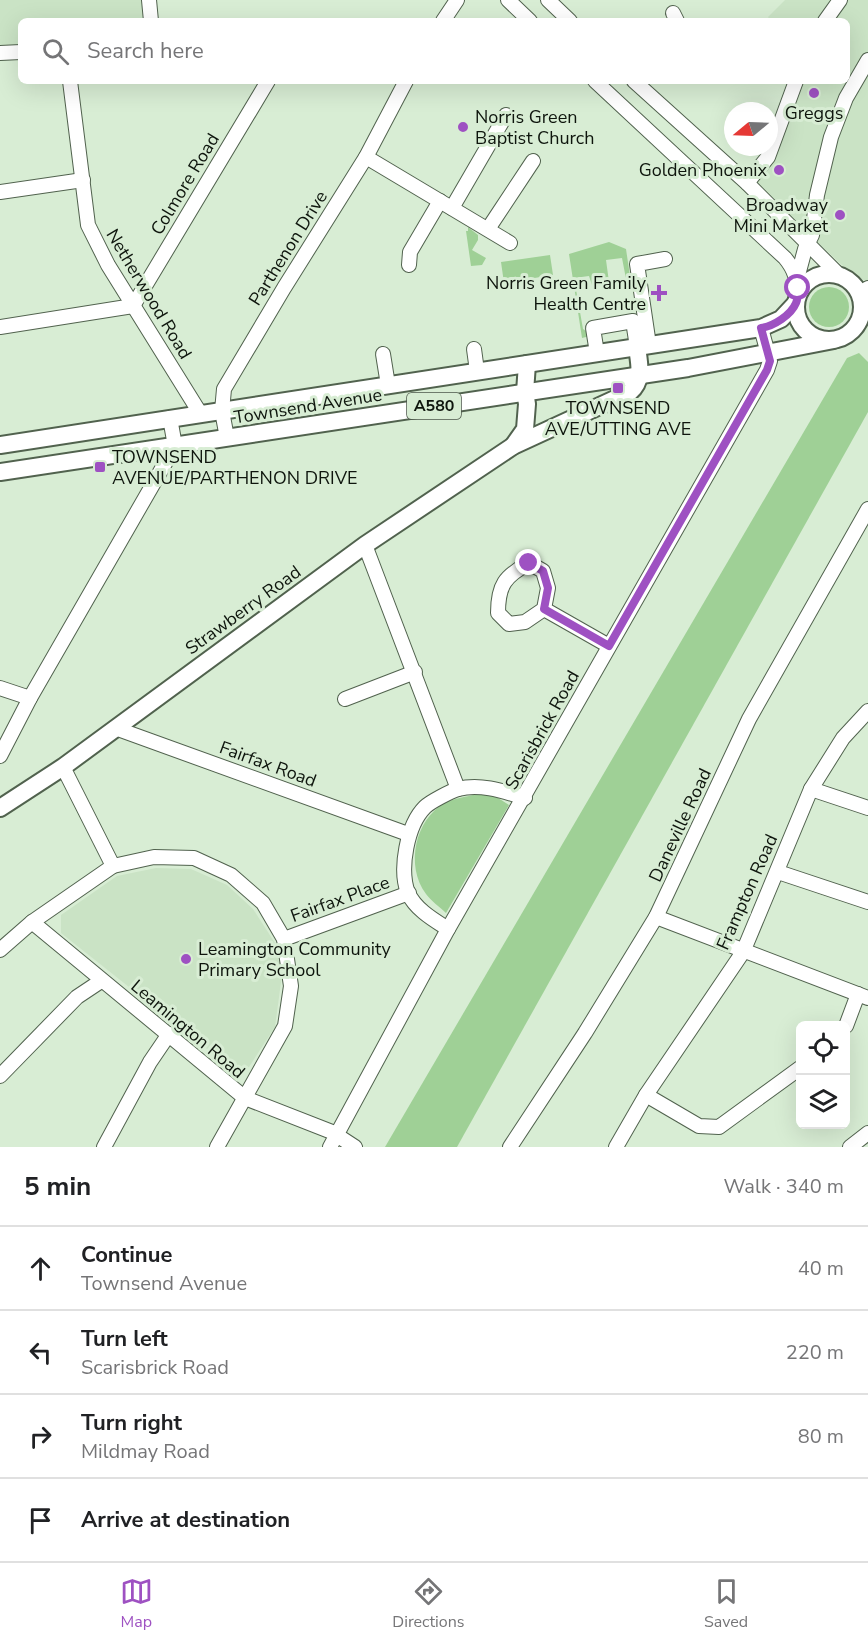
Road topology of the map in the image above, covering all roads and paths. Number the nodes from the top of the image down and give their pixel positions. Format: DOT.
graph roads {
  1 [pos="149,0"];
  2 [pos="457,0"];
  3 [pos="508,0"];
  4 [pos="548,0"];
  5 [pos="840,0"];
  6 [pos="151,18"];
  7 [pos="445,18"];
  8 [pos="527,18"];
  9 [pos="567,18"];
  10 [pos="827,18"];
  11 [pos="18,52"];
  12 [pos="0,53"];
  13 [pos="868,60"];
  14 [pos="70,84"];
  15 [pos="266,84"];
  16 [pos="401,84"];
  17 [pos="598,84"];
  18 [pos="638,84"];
  19 [pos="795,84"];
  20 [pos="506,115"];
  21 [pos="366,157"];
  22 [pos="533,161"];
  23 [pos="82,180"];
  24 [pos="747,183"];
  25 [pos="0,192"];
  26 [pos="446,205"];
  27 [pos="488,230"];
  28 [pos="510,243"];
  29 [pos="808,243"];
  30 [pos="665,259"];
  31 [pos="409,265"];
  32 [pos="840,276"];
  33 [pos="797,279"];
  34 [pos="864,294"];
  35 [pos="797,300"];
  36 [pos="133,306"];
  37 [pos="0,327"];
  38 [pos="761,328"];
  39 [pos="839,339"];
  40 [pos="868,339"];
  41 [pos="643,346"];
  42 [pos="474,349"];
  43 [pos="597,353"];
  44 [pos="383,354"];
  45 [pos="768,354"];
  46 [pos="527,364"];
  47 [pos="477,371"];
  48 [pos="640,374"];
  49 [pos="388,385"];
  50 [pos="525,392"];
  51 [pos="222,411"];
  52 [pos="200,413"];
  53 [pos="170,418"];
  54 [pos="227,438"];
  55 [pos="0,445"];
  56 [pos="175,446"];
  57 [pos="513,446"];
  58 [pos="0,472"];
  59 [pos="868,511"];
  60 [pos="365,545"];
  61 [pos="544,609"];
  62 [pos="609,646"];
  63 [pos="415,672"];
  64 [pos="0,688"];
  65 [pos="30,698"];
  66 [pos="345,699"];
  67 [pos="868,711"];
  68 [pos="115,728"];
  69 [pos="0,756"];
  70 [pos="63,767"];
  71 [pos="458,789"];
  72 [pos="812,789"];
  73 [pos="525,798"];
  74 [pos="0,808"];
  75 [pos="868,808"];
  76 [pos="408,834"];
  77 [pos="113,866"];
  78 [pos="778,872"];
  79 [pos="409,893"];
  80 [pos="868,902"];
  81 [pos="656,917"];
  82 [pos="32,922"];
  83 [pos="448,929"];
  84 [pos="284,939"];
  85 [pos="0,950"];
  86 [pos="743,951"];
  87 [pos="101,981"];
  88 [pos="863,996"];
  89 [pos="849,1021"];
  90 [pos="169,1034"];
  91 [pos="796,1072"];
  92 [pos="0,1077"];
  93 [pos="646,1095"];
  94 [pos="245,1098"];
  95 [pos="868,1133"];
  96 [pos="334,1141"];
  97 [pos="104,1147"];
  98 [pos="217,1147"];
  99 [pos="355,1147"];
  100 [pos="510,1147"];
  101 [pos="616,1147"];
  102 [pos="850,1147"];
  1 -- 6 [label="street"];
  2 -- 7 [label="street"];
  3 -- 8 [label="street"];
  4 -- 9 [label="street"];
  5 -- 10 [label="street"];
  11 -- 12 [label="street"];
  13 -- 29 [label="street"];
  14 -- 23 [label="street, Netherwood Road"];
  15 -- 36 [label="street, Colmore Road"];
  16 -- 21 [label="street, Parthenon Drive"];
  17 -- 33 [label="street"];
  18 -- 24 [label="street"];
  19 -- 24 [label="street"];
  20 -- 26 [label="street"];
  21 -- 26 [label="street"];
  21 -- 51 [label="street, Parthenon Drive"];
  22 -- 27 [label="street"];
  23 -- 25 [label="street"];
  23 -- 36 [label="street, Netherwood Road"];
  24 -- 29 [label="street"];
  26 -- 27 [label="street"];
  26 -- 31 [label="street"];
  27 -- 28 [label="street"];
  29 -- 32 [label="street"];
  29 -- 33 [label="street"];
  30 -- 41 [label="street"];
  32 -- 34 [label="main road"];
  32 -- 35 [label="main road, A580"];
  33 -- 35 [label="street"];
  34 -- 39 [label="main road"];
  35 -- 38 [label="main road, Townsend Avenue / A580"];
  35 -- 39 [label="main road, A580"];
  36 -- 37 [label="street"];
  36 -- 52 [label="street, Netherwood Road"];
  38 -- 41 [label="main road, Townsend Avenue / A580"];
  38 -- 45 [label="street"];
  39 -- 40 [label="main road, Townsend Avenue / A580"];
  39 -- 45 [label="main road, Townsend Avenue / A580"];
  41 -- 43 [label="main road, Townsend Avenue / A580"];
  41 -- 43 [label="street"];
  41 -- 48 [label="main road"];
  42 -- 47 [label="street"];
  43 -- 46 [label="main road, Townsend Avenue / A580"];
  44 -- 49 [label="street"];
  45 -- 48 [label="main road, Townsend Avenue / A580"];
  45 -- 62 [label="street, Scarisbrick Road"];
  46 -- 47 [label="main road, Townsend Avenue / A580"];
  46 -- 50 [label="main road"];
  47 -- 49 [label="main road, Townsend Avenue / A580"];
  48 -- 50 [label="main road, Townsend Avenue / A580"];
  48 -- 57 [label="main road, Strawberry Road"];
  49 -- 51 [label="main road, Townsend Avenue / A580"];
  50 -- 54 [label="main road, Townsend Avenue / A580"];
  50 -- 57 [label="main road"];
  51 -- 52 [label="main road, Townsend Avenue / A580"];
  51 -- 54 [label="street, Parthenon Drive"];
  52 -- 53 [label="main road, Townsend Avenue / A580"];
  53 -- 55 [label="main road, Townsend Avenue / A580"];
  53 -- 56 [label="street"];
  54 -- 56 [label="main road, Townsend Avenue / A580"];
  56 -- 58 [label="main road, Townsend Avenue / A580"];
  56 -- 65 [label="street"];
  57 -- 60 [label="main road, Strawberry Road"];
  59 -- 81 [label="street, Daneville Road"];
  60 -- 63 [label="street"];
  60 -- 68 [label="main road, Strawberry Road"];
  61 -- 61 [label="street"];
  61 -- 62 [label="street"];
  62 -- 73 [label="street, Scarisbrick Road"];
  63 -- 66 [label="street"];
  63 -- 71 [label="street"];
  64 -- 65 [label="street"];
  65 -- 69 [label="street"];
  67 -- 72 [label="street, Frampton Road"];
  68 -- 70 [label="main road, Strawberry Road"];
  68 -- 76 [label="street, Fairfax Road"];
  70 -- 74 [label="main road, Strawberry Road"];
  70 -- 77 [label="street"];
  71 -- 73 [label="street"];
  71 -- 76 [label="street"];
  72 -- 75 [label="street"];
  72 -- 78 [label="street, Frampton Road"];
  73 -- 83 [label="street, Scarisbrick Road"];
  76 -- 79 [label="street"];
  77 -- 82 [label="street"];
  77 -- 84 [label="street"];
  78 -- 80 [label="street"];
  78 -- 86 [label="street, Frampton Road"];
  79 -- 83 [label="street"];
  79 -- 84 [label="street, Fairfax Place"];
  81 -- 86 [label="street"];
  81 -- 100 [label="street, Daneville Road"];
  82 -- 85 [label="street"];
  82 -- 87 [label="street, Leamington Road"];
  83 -- 96 [label="street, Scarisbrick Road"];
  84 -- 94 [label="street"];
  86 -- 88 [label="street"];
  86 -- 93 [label="street, Frampton Road"];
  87 -- 90 [label="street, Leamington Road"];
  87 -- 92 [label="street"];
  88 -- 89 [label="street"];
  90 -- 94 [label="street, Leamington Road"];
  90 -- 97 [label="street"];
  91 -- 93 [label="street"];
  93 -- 101 [label="street, Frampton Road"];
  94 -- 96 [label="street, Leamington Road"];
  94 -- 98 [label="street"];
  95 -- 102 [label="street"];
  96 -- 99 [label="street, Leamington Road"];
}
